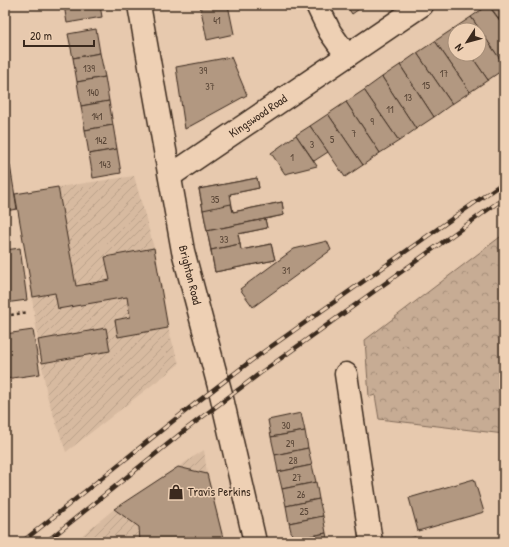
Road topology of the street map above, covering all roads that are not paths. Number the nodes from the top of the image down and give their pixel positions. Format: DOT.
graph roads {
  1 [pos="139,5"];
  2 [pos="317,5"];
  3 [pos="422,5"];
  4 [pos="347,56"];
  5 [pos="170,176"];
  6 [pos="346,374"];
  7 [pos="255,542"];
  8 [pos="371,542"];
  1 -- 5 [label="street, Brighton Road"];
  2 -- 4 [label="street"];
  3 -- 4 [label="street, Kingswood Road"];
  4 -- 5 [label="street, Kingswood Road"];
  5 -- 7 [label="street, Brighton Road"];
  6 -- 8 [label="street"];
}
